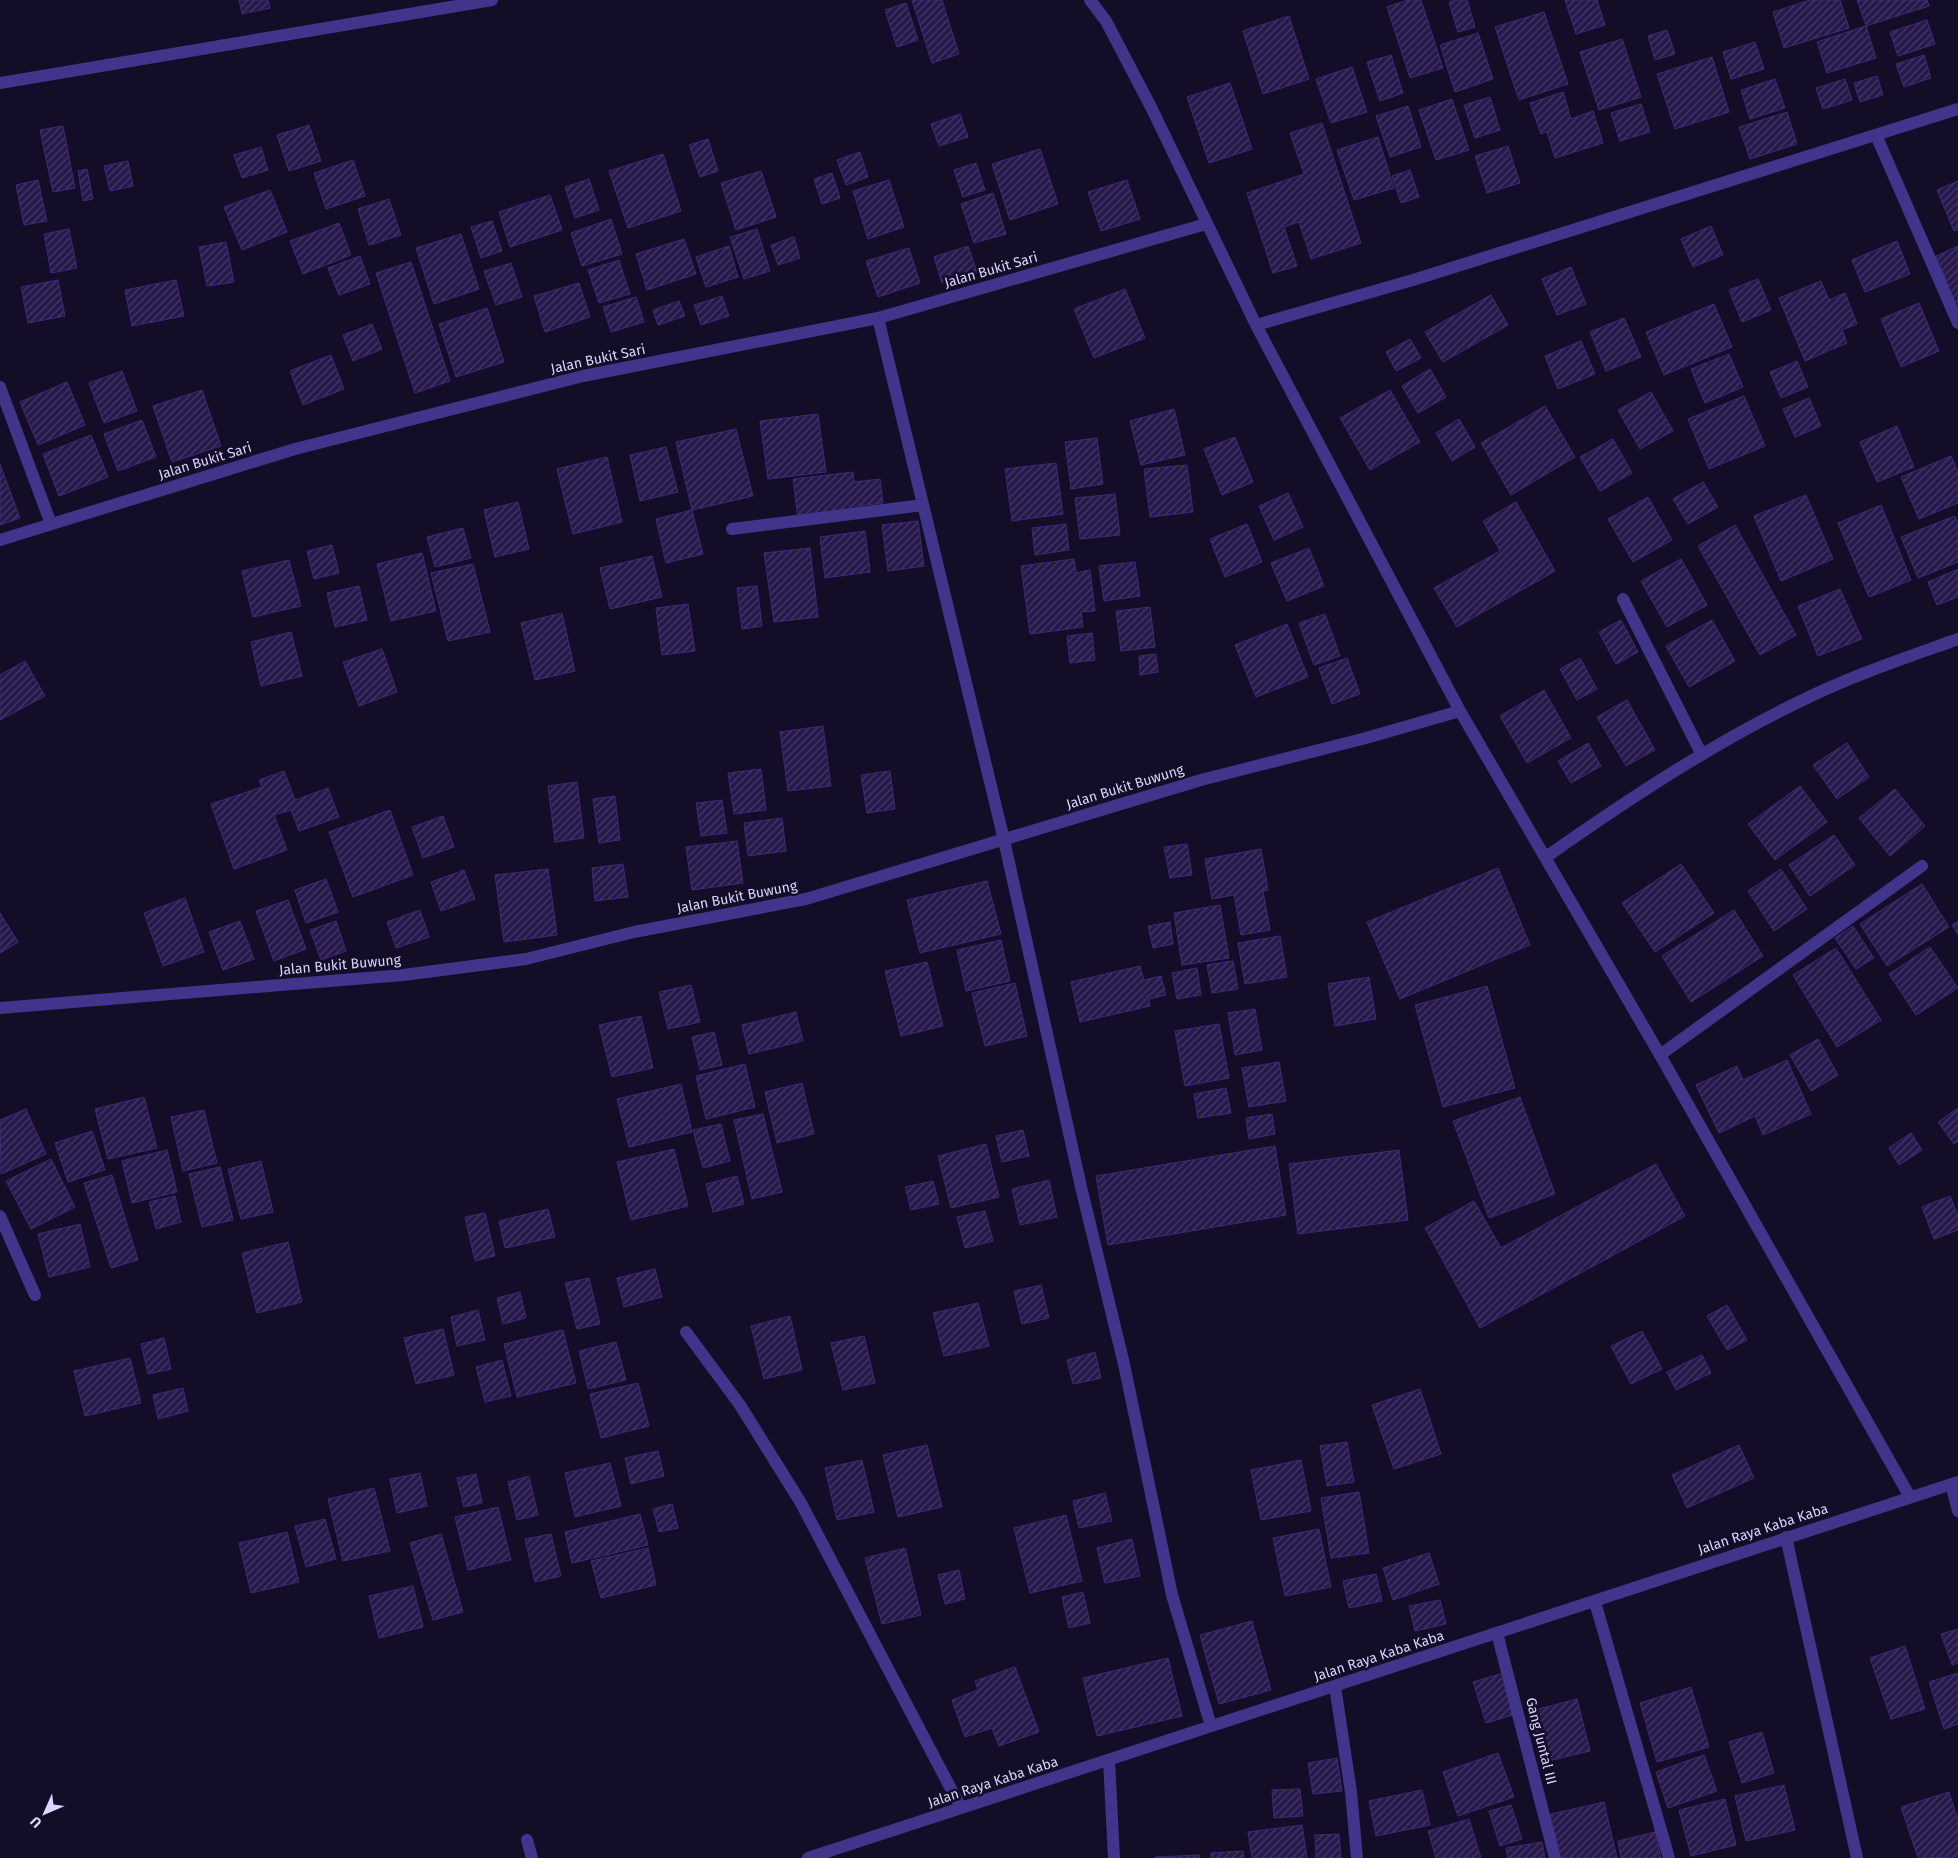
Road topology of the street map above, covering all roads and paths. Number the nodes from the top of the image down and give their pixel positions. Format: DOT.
graph roads {
  1 [pos="492,0"];
  2 [pos="1090,0"];
  3 [pos="0,83"];
  4 [pos="1958,109"];
  5 [pos="1876,135"];
  6 [pos="1206,224"];
  7 [pos="878,318"];
  8 [pos="1958,323"];
  9 [pos="1256,325"];
  10 [pos="0,387"];
  11 [pos="923,505"];
  12 [pos="51,524"];
  13 [pos="732,529"];
  14 [pos="0,540"];
  15 [pos="1623,599"];
  16 [pos="1958,639"];
  17 [pos="1460,711"];
  18 [pos="1702,755"];
  19 [pos="1004,840"];
  20 [pos="1546,857"];
  21 [pos="1922,866"];
  22 [pos="0,1008"];
  23 [pos="1660,1056"];
  24 [pos="0,1216"];
  25 [pos="35,1296"];
  26 [pos="686,1332"];
  27 [pos="1954,1483"];
  28 [pos="1910,1497"];
  29 [pos="1958,1511"];
  30 [pos="1786,1538"];
  31 [pos="1595,1602"];
  32 [pos="1497,1633"];
  33 [pos="1335,1686"];
  34 [pos="1211,1726"];
  35 [pos="1109,1760"];
  36 [pos="960,1808"];
  37 [pos="527,1840"];
  38 [pos="532,1858"];
  39 [pos="808,1858"];
  40 [pos="1114,1858"];
  41 [pos="1356,1858"];
  42 [pos="1555,1858"];
  43 [pos="1669,1858"];
  44 [pos="1857,1858"];
  1 -- 3 [label="street"];
  2 -- 6 [label="street"];
  4 -- 5 [label="street"];
  5 -- 8 [label="street"];
  5 -- 9 [label="street"];
  6 -- 7 [label="street, Jalan Bukit Sari"];
  6 -- 9 [label="street"];
  7 -- 11 [label="street"];
  7 -- 12 [label="street, Jalan Bukit Sari"];
  9 -- 17 [label="street"];
  10 -- 12 [label="street"];
  11 -- 13 [label="street"];
  11 -- 19 [label="street"];
  12 -- 14 [label="street, Jalan Bukit Sari"];
  15 -- 18 [label="street"];
  16 -- 18 [label="street"];
  17 -- 19 [label="street, Jalan Bukit Buwung"];
  17 -- 20 [label="street"];
  18 -- 20 [label="street"];
  19 -- 22 [label="street, Jalan Bukit Buwung"];
  19 -- 34 [label="street"];
  20 -- 23 [label="street"];
  21 -- 23 [label="street"];
  23 -- 28 [label="street"];
  24 -- 25 [label="street"];
  26 -- 36 [label="street"];
  27 -- 28 [label="street, Jalan Raya Kaba Kaba"];
  27 -- 29 [label="street"];
  28 -- 30 [label="street, Jalan Raya Kaba Kaba"];
  30 -- 31 [label="street, Jalan Raya Kaba Kaba"];
  30 -- 44 [label="street"];
  31 -- 32 [label="street, Jalan Raya Kaba Kaba"];
  31 -- 43 [label="street"];
  32 -- 33 [label="street, Jalan Raya Kaba Kaba"];
  32 -- 42 [label="street, Gang Juntal III"];
  33 -- 34 [label="street, Jalan Raya Kaba Kaba"];
  33 -- 41 [label="street"];
  34 -- 35 [label="street, Jalan Raya Kaba Kaba"];
  35 -- 36 [label="street, Jalan Raya Kaba Kaba"];
  35 -- 40 [label="street"];
  36 -- 39 [label="street, Jalan Raya Kaba Kaba"];
  37 -- 38 [label="street"];
}
